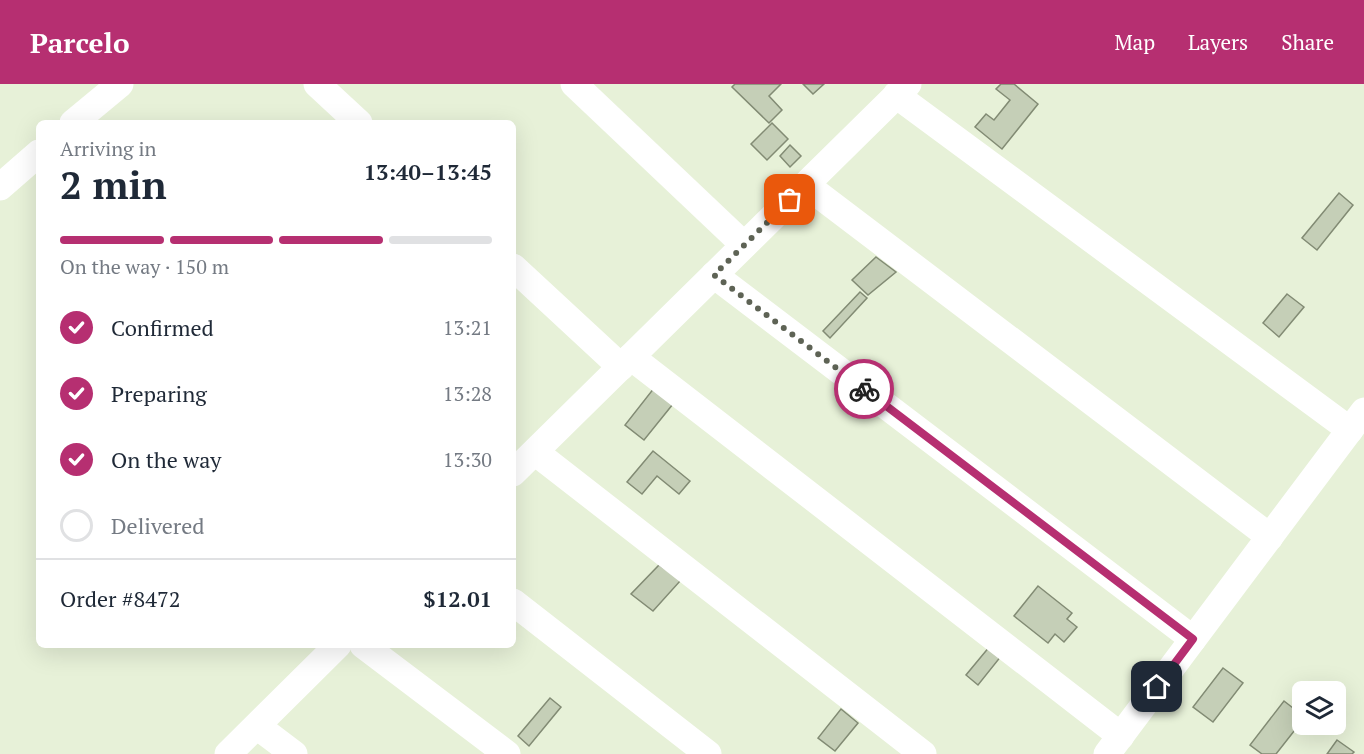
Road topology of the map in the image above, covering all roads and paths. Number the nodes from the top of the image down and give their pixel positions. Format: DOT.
graph roads {
  1 [pos="120,84"];
  2 [pos="317,84"];
  3 [pos="574,84"];
  4 [pos="902,90"];
  5 [pos="77,120"];
  6 [pos="356,120"];
  7 [pos="36,156"];
  8 [pos="806,185"];
  9 [pos="0,187"];
  10 [pos="744,245"];
  11 [pos="516,270"];
  12 [pos="714,275"];
  13 [pos="626,362"];
  14 [pos="1357,420"];
  15 [pos="535,452"];
  16 [pos="516,470"];
  17 [pos="1270,537"];
  18 [pos="516,604"];
  19 [pos="1193,639"];
  20 [pos="335,648"];
  21 [pos="367,648"];
  22 [pos="256,726"];
  23 [pos="1114,745"];
  24 [pos="228,754"];
  25 [pos="294,754"];
  26 [pos="507,754"];
  27 [pos="708,754"];
  28 [pos="923,754"];
  1 -- 5 [label="street"];
  2 -- 6 [label="street"];
  3 -- 10 [label="street"];
  4 -- 8 [label="street"];
  4 -- 14 [label="street"];
  7 -- 9 [label="street"];
  8 -- 10 [label="street"];
  8 -- 17 [label="street"];
  10 -- 12 [label="street"];
  11 -- 13 [label="street"];
  12 -- 13 [label="street"];
  12 -- 19 [label="street"];
  13 -- 15 [label="street"];
  13 -- 23 [label="street"];
  14 -- 17 [label="street"];
  15 -- 16 [label="street"];
  15 -- 28 [label="street"];
  17 -- 19 [label="street"];
  18 -- 27 [label="street"];
  19 -- 23 [label="street"];
  20 -- 22 [label="street"];
  21 -- 26 [label="street"];
  22 -- 24 [label="street"];
  22 -- 25 [label="street"];
}
